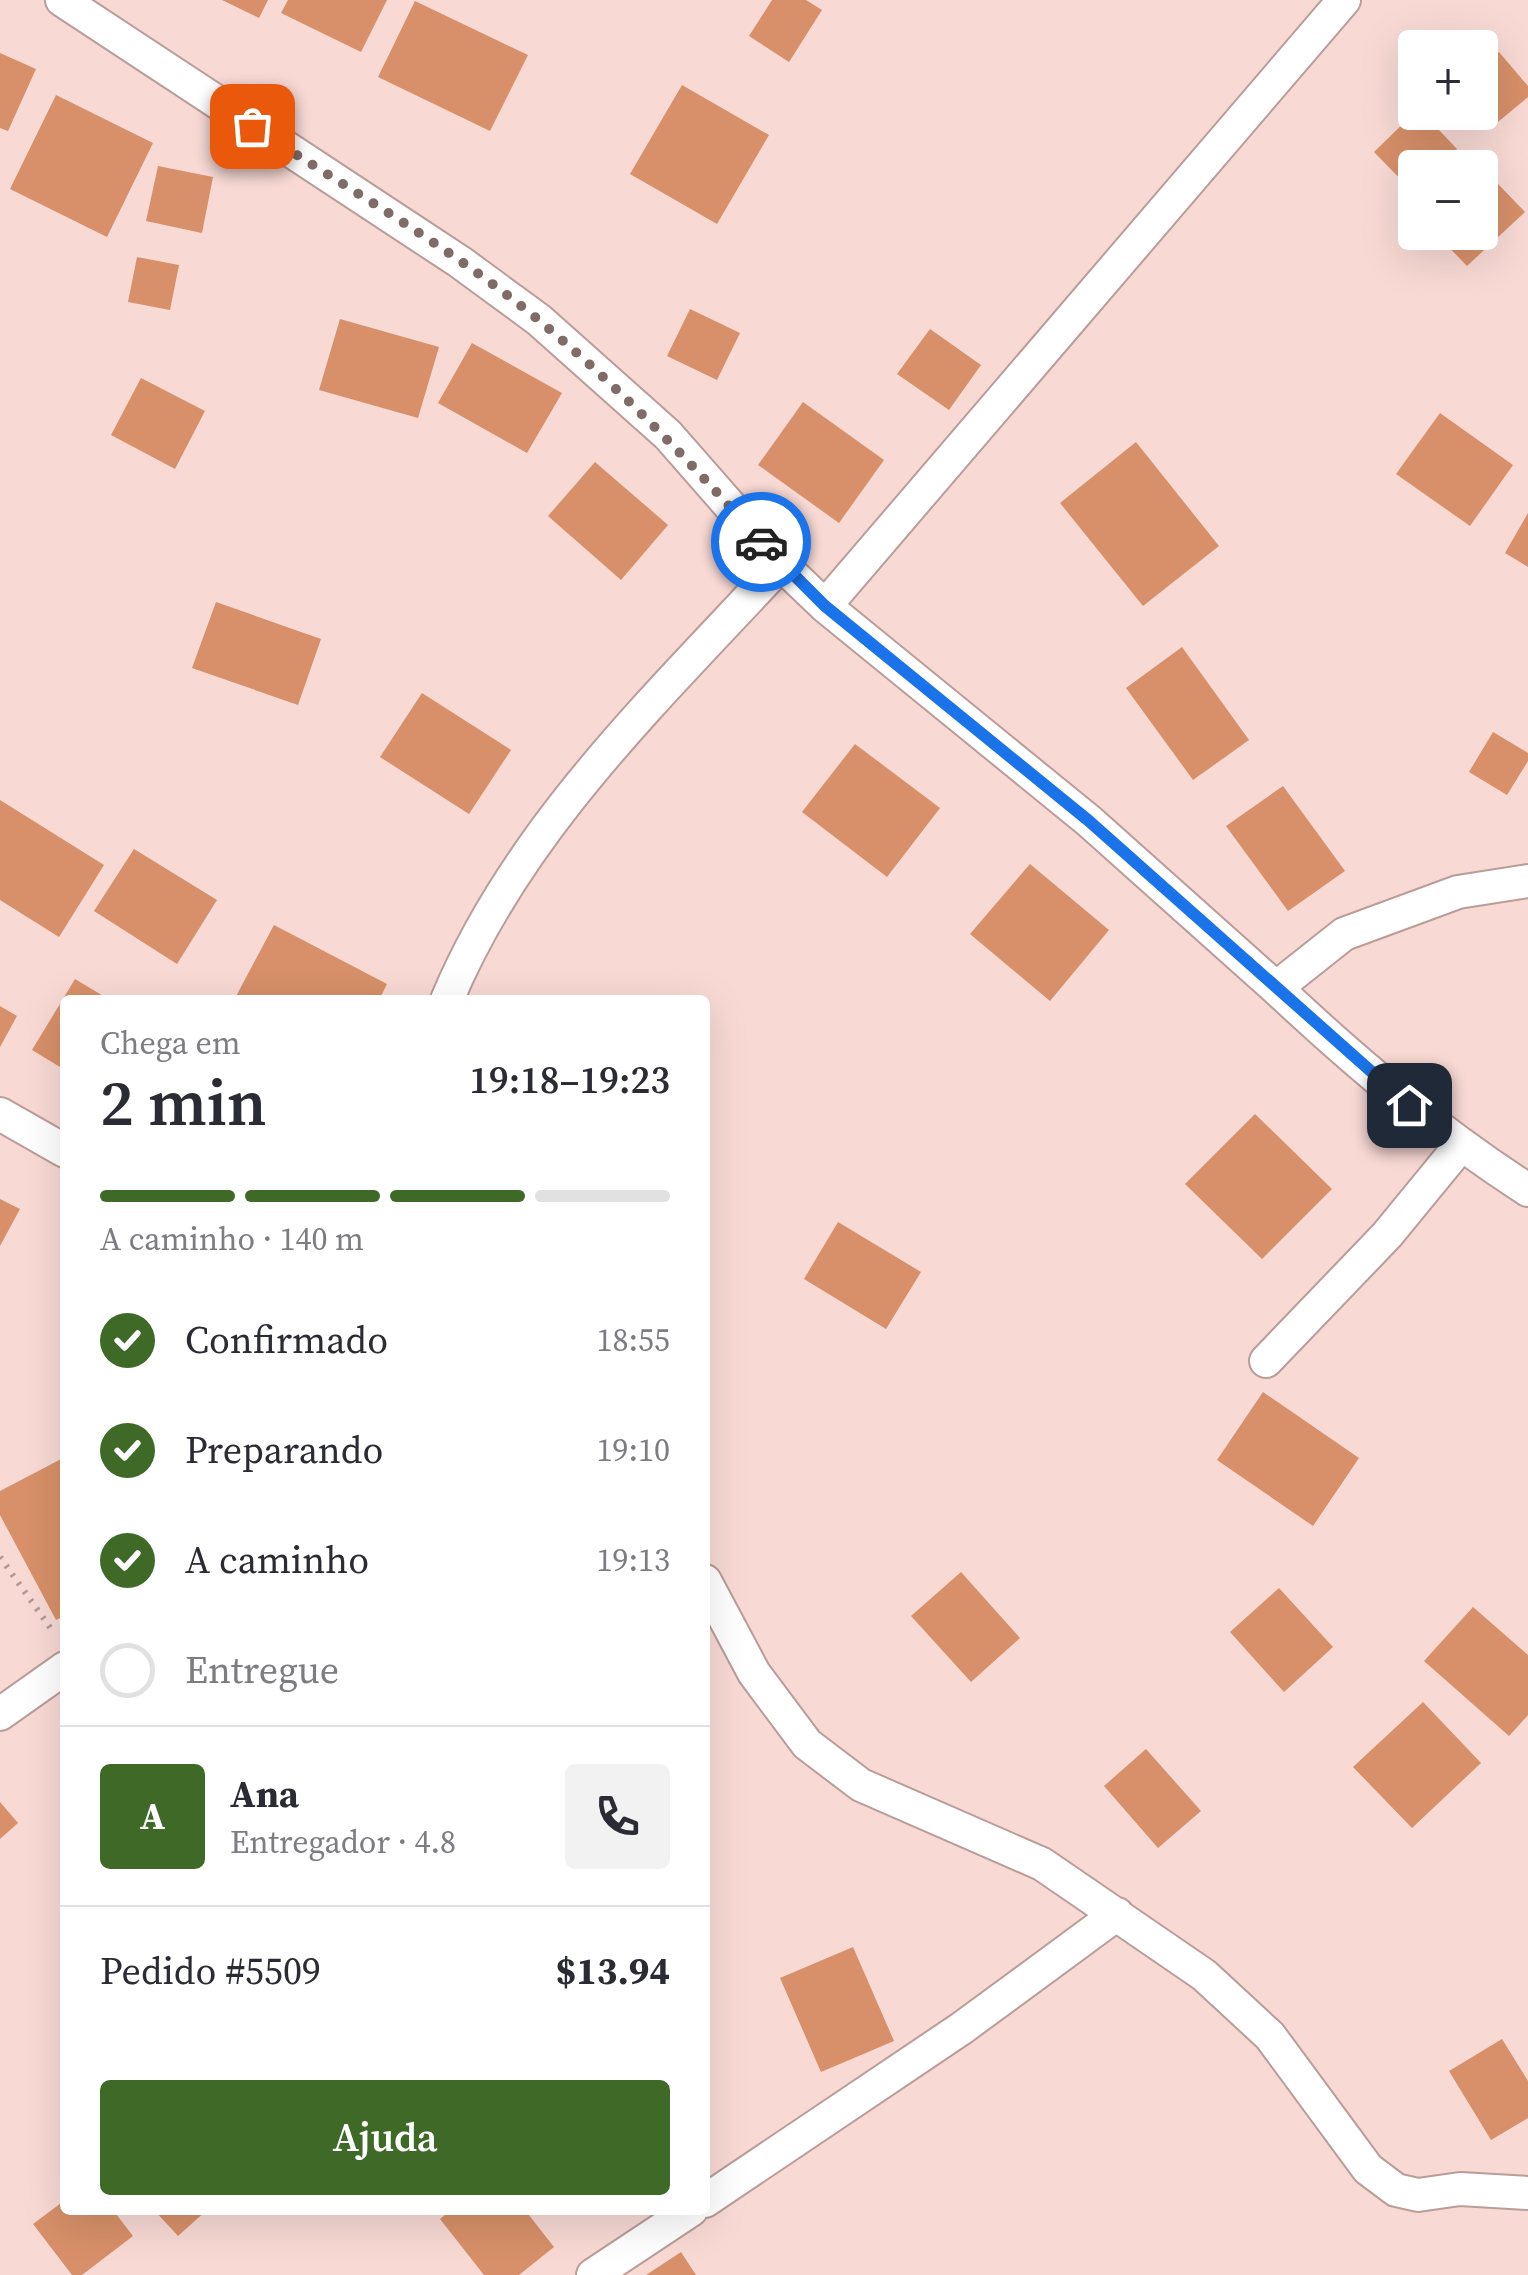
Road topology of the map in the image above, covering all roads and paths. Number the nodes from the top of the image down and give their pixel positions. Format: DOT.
graph roads {
  1 [pos="62,0"];
  2 [pos="1344,0"];
  3 [pos="781,564"];
  4 [pos="825,606"];
  5 [pos="1528,881"];
  6 [pos="1276,988"];
  7 [pos="449,995"];
  8 [pos="0,1114"];
  9 [pos="1460,1146"];
  10 [pos="60,1148"];
  11 [pos="1528,1190"];
  12 [pos="1266,1362"];
  13 [pos="0,1557"];
  14 [pos="710,1590"];
  15 [pos="60,1640"];
  16 [pos="60,1672"];
  17 [pos="0,1714"];
  18 [pos="1117,1914"];
  19 [pos="1528,2193"];
  20 [pos="710,2198"];
  21 [pos="683,2215"];
  22 [pos="593,2275"];
  1 -- 3 [label="street"];
  2 -- 4 [label="street"];
  3 -- 4 [label="street"];
  3 -- 7 [label="street"];
  4 -- 6 [label="street"];
  5 -- 6 [label="street"];
  6 -- 9 [label="street"];
  8 -- 10 [label="street"];
  9 -- 11 [label="street"];
  9 -- 12 [label="street"];
  13 -- 15 [label="path"];
  14 -- 18 [label="street"];
  16 -- 17 [label="street"];
  18 -- 19 [label="street"];
  18 -- 20 [label="street"];
  21 -- 22 [label="street"];
}
